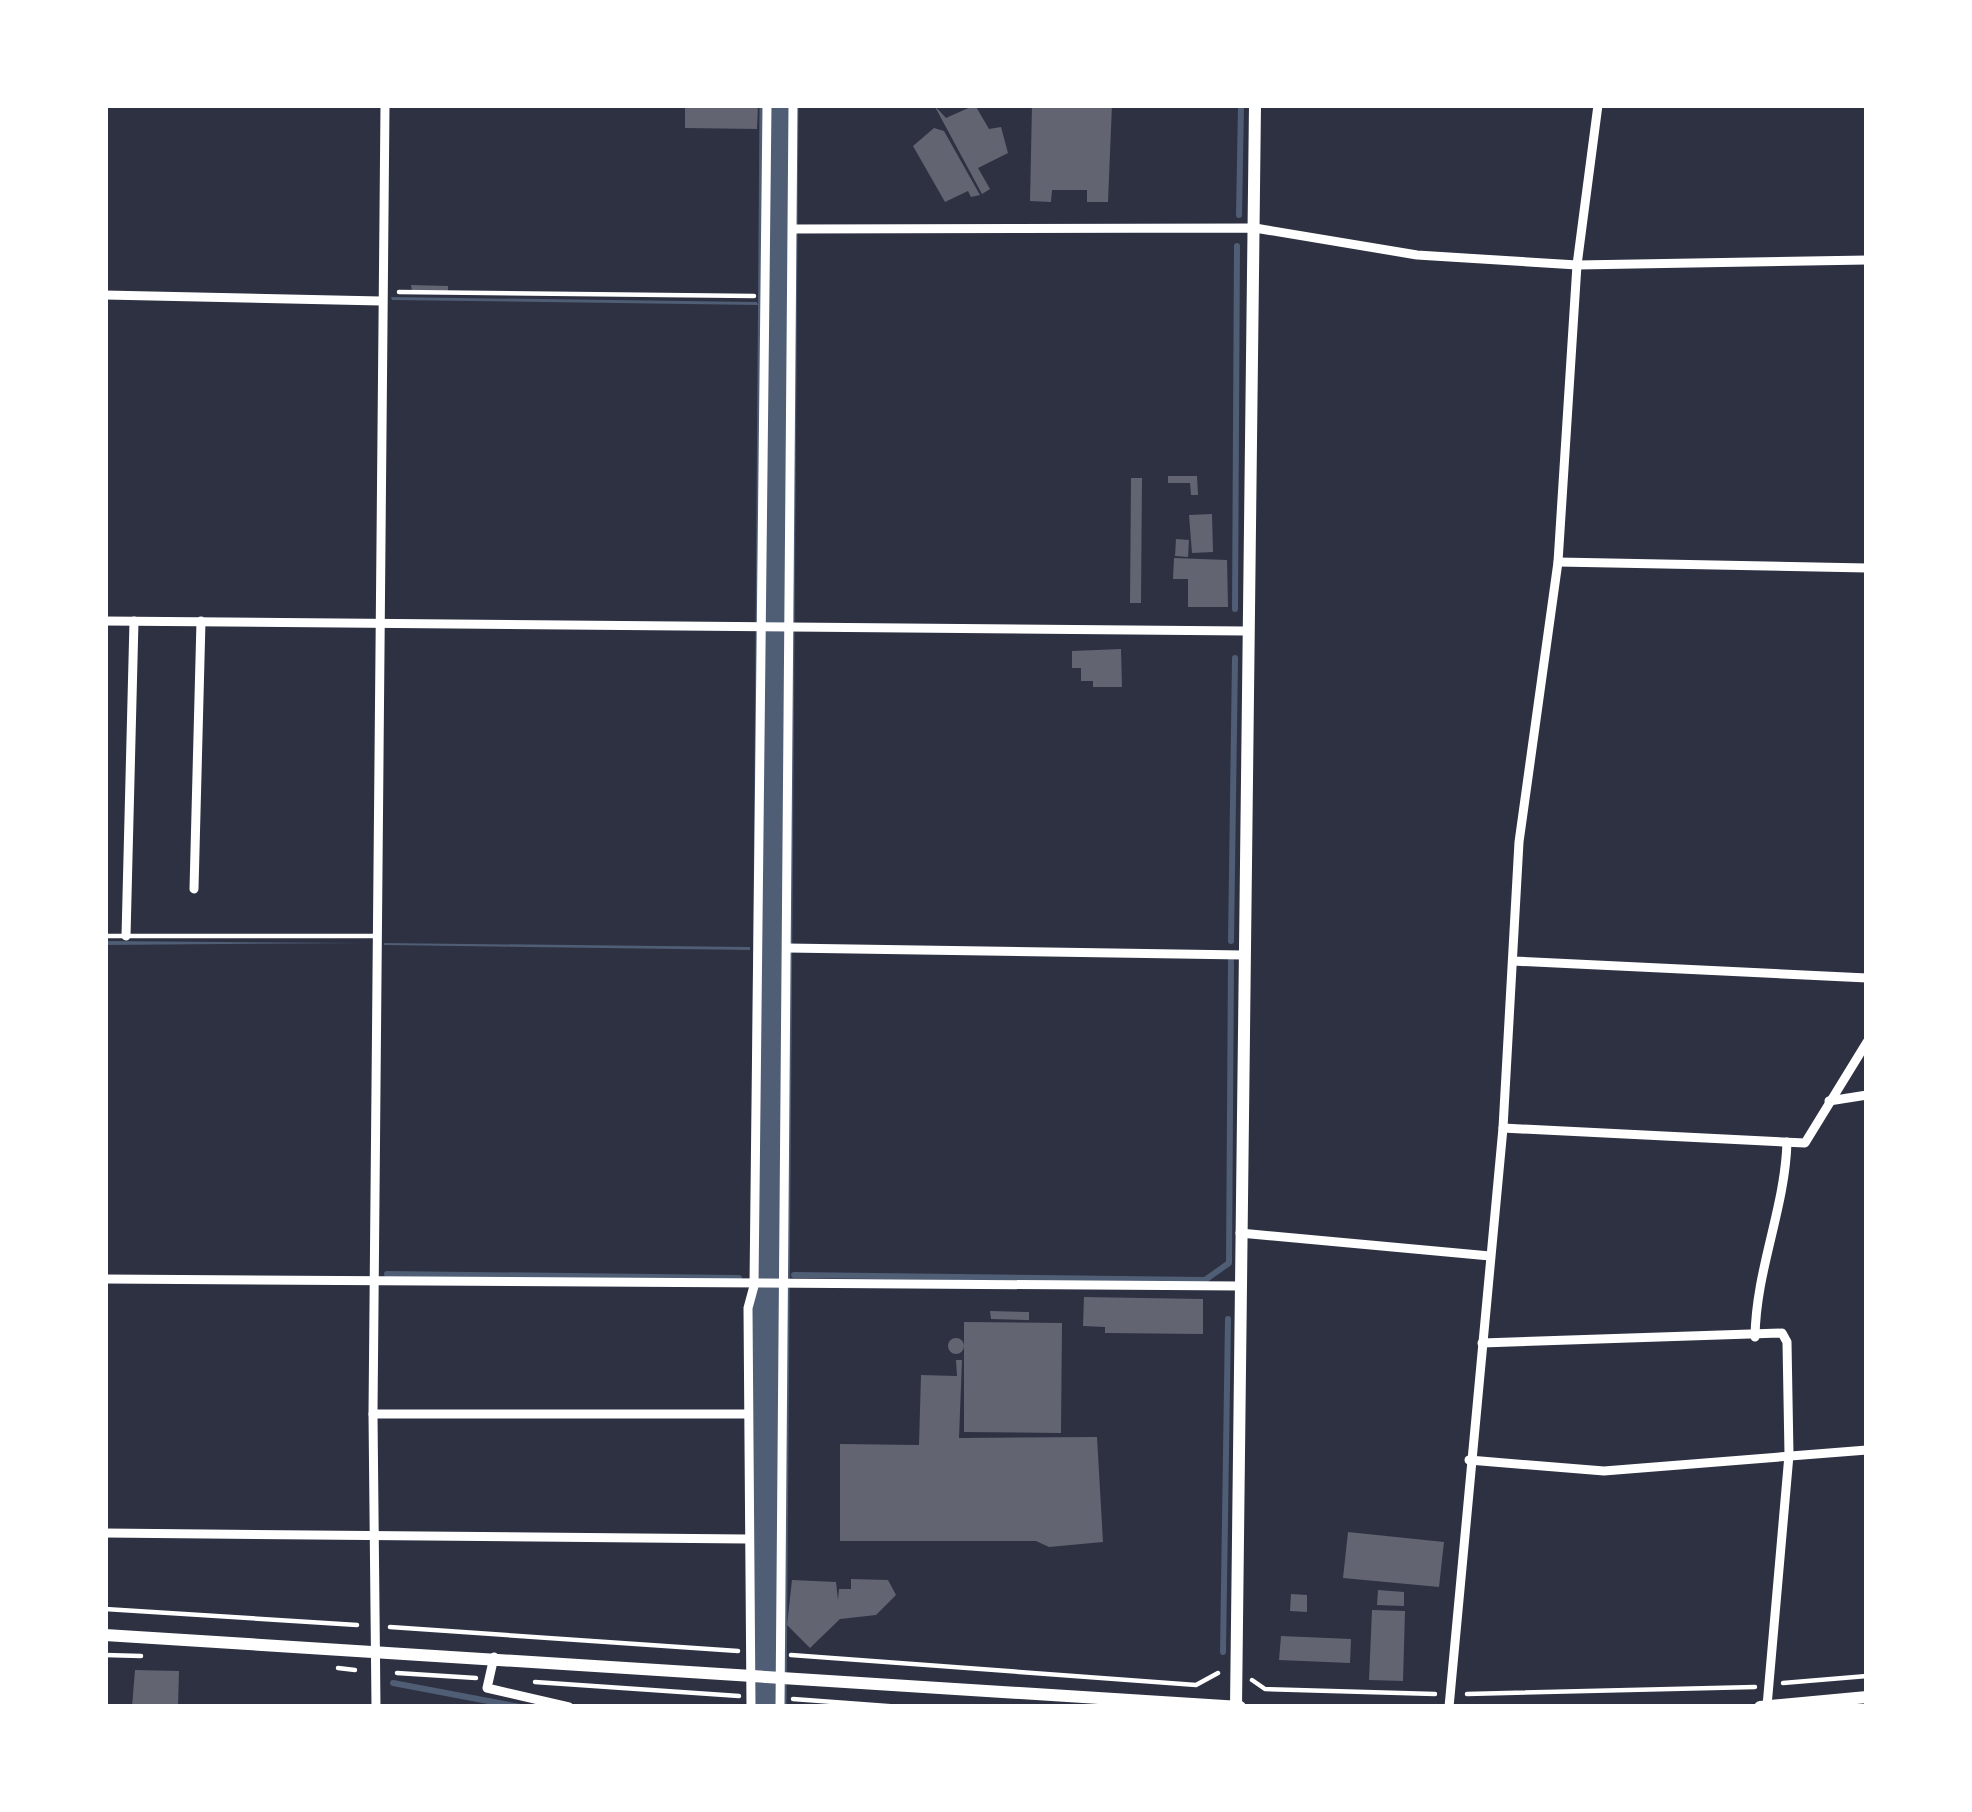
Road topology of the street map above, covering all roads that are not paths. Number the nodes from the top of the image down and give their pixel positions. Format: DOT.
graph roads {
  1 [pos="385,105"];
  2 [pos="766,105"];
  3 [pos="793,105"];
  4 [pos="1256,105"];
  5 [pos="1598,105"];
  6 [pos="1255,228"];
  7 [pos="793,230"];
  8 [pos="1867,260"];
  9 [pos="1577,265"];
  10 [pos="105,295"];
  11 [pos="381,296"];
  12 [pos="1558,562"];
  13 [pos="1867,568"];
  14 [pos="105,621"];
  15 [pos="134,621"];
  16 [pos="200,621"];
  17 [pos="378,626"];
  18 [pos="762,630"];
  19 [pos="789,630"];
  20 [pos="1246,632"];
  21 [pos="194,889"];
  22 [pos="105,936"];
  23 [pos="126,936"];
  24 [pos="376,936"];
  25 [pos="787,948"];
  26 [pos="1243,955"];
  27 [pos="1513,961"];
  28 [pos="1867,977"];
  29 [pos="1867,1042"];
  30 [pos="1867,1095"];
  31 [pos="1829,1101"];
  32 [pos="1503,1128"];
  33 [pos="1786,1142"];
  34 [pos="1240,1233"];
  35 [pos="1490,1256"];
  36 [pos="105,1279"];
  37 [pos="375,1283"];
  38 [pos="754,1286"];
  39 [pos="1240,1286"];
  40 [pos="782,1287"];
  41 [pos="1755,1337"];
  42 [pos="1482,1343"];
  43 [pos="373,1414"];
  44 [pos="747,1414"];
  45 [pos="1867,1450"];
  46 [pos="1789,1455"];
  47 [pos="1469,1460"];
  48 [pos="105,1533"];
  49 [pos="374,1537"];
  50 [pos="746,1539"];
  51 [pos="105,1635"];
  52 [pos="373,1648"];
  53 [pos="494,1657"];
  54 [pos="753,1673"];
  55 [pos="777,1674"];
  56 [pos="1867,1697"];
  57 [pos="751,1702"];
  58 [pos="780,1703"];
  59 [pos="376,1707"];
  60 [pos="569,1707"];
  61 [pos="1238,1707"];
  62 [pos="1448,1707"];
  63 [pos="1769,1707"];
  1 -- 11 [label="street"];
  2 -- 18 [label="street"];
  3 -- 7 [label="street"];
  4 -- 6 [label="main road"];
  5 -- 9 [label="street"];
  6 -- 7 [label="street"];
  6 -- 9 [label="street"];
  6 -- 20 [label="main road"];
  7 -- 19 [label="street"];
  8 -- 9 [label="street"];
  9 -- 12 [label="street"];
  10 -- 11 [label="street"];
  11 -- 17 [label="street"];
  12 -- 13 [label="street"];
  12 -- 27 [label="street"];
  14 -- 15 [label="street"];
  15 -- 16 [label="street"];
  15 -- 23 [label="street"];
  16 -- 17 [label="street"];
  16 -- 21 [label="street"];
  17 -- 18 [label="street"];
  17 -- 24 [label="street"];
  18 -- 19 [label="street"];
  18 -- 38 [label="street"];
  19 -- 20 [label="street"];
  19 -- 25 [label="street"];
  20 -- 26 [label="main road"];
  22 -- 23 [label="lane"];
  23 -- 24 [label="lane"];
  24 -- 37 [label="street"];
  25 -- 26 [label="street"];
  25 -- 40 [label="street"];
  26 -- 34 [label="main road"];
  27 -- 28 [label="street"];
  27 -- 32 [label="street"];
  29 -- 31 [label="street"];
  30 -- 31 [label="street"];
  31 -- 33 [label="street"];
  32 -- 33 [label="street"];
  32 -- 35 [label="street"];
  33 -- 41 [label="street"];
  34 -- 35 [label="street"];
  34 -- 39 [label="main road"];
  35 -- 42 [label="street"];
  36 -- 37 [label="street"];
  37 -- 38 [label="street"];
  37 -- 43 [label="street"];
  38 -- 40 [label="street"];
  38 -- 44 [label="street"];
  39 -- 40 [label="street"];
  39 -- 61 [label="main road"];
  40 -- 55 [label="street"];
  41 -- 42 [label="street"];
  41 -- 46 [label="street"];
  42 -- 47 [label="street"];
  43 -- 44 [label="street"];
  43 -- 49 [label="street"];
  44 -- 50 [label="street"];
  45 -- 46 [label="street"];
  46 -- 47 [label="street"];
  46 -- 63 [label="street"];
  47 -- 62 [label="street"];
  48 -- 49 [label="street"];
  49 -- 50 [label="street"];
  49 -- 52 [label="street"];
  50 -- 54 [label="street"];
  51 -- 52 [label="main road"];
  52 -- 53 [label="main road"];
  52 -- 59 [label="street"];
  53 -- 54 [label="main road"];
  53 -- 60 [label="street"];
  54 -- 55 [label="main road"];
  54 -- 57 [label="street"];
  55 -- 58 [label="street"];
  55 -- 61 [label="main road"];
  56 -- 63 [label="main road"];
}
